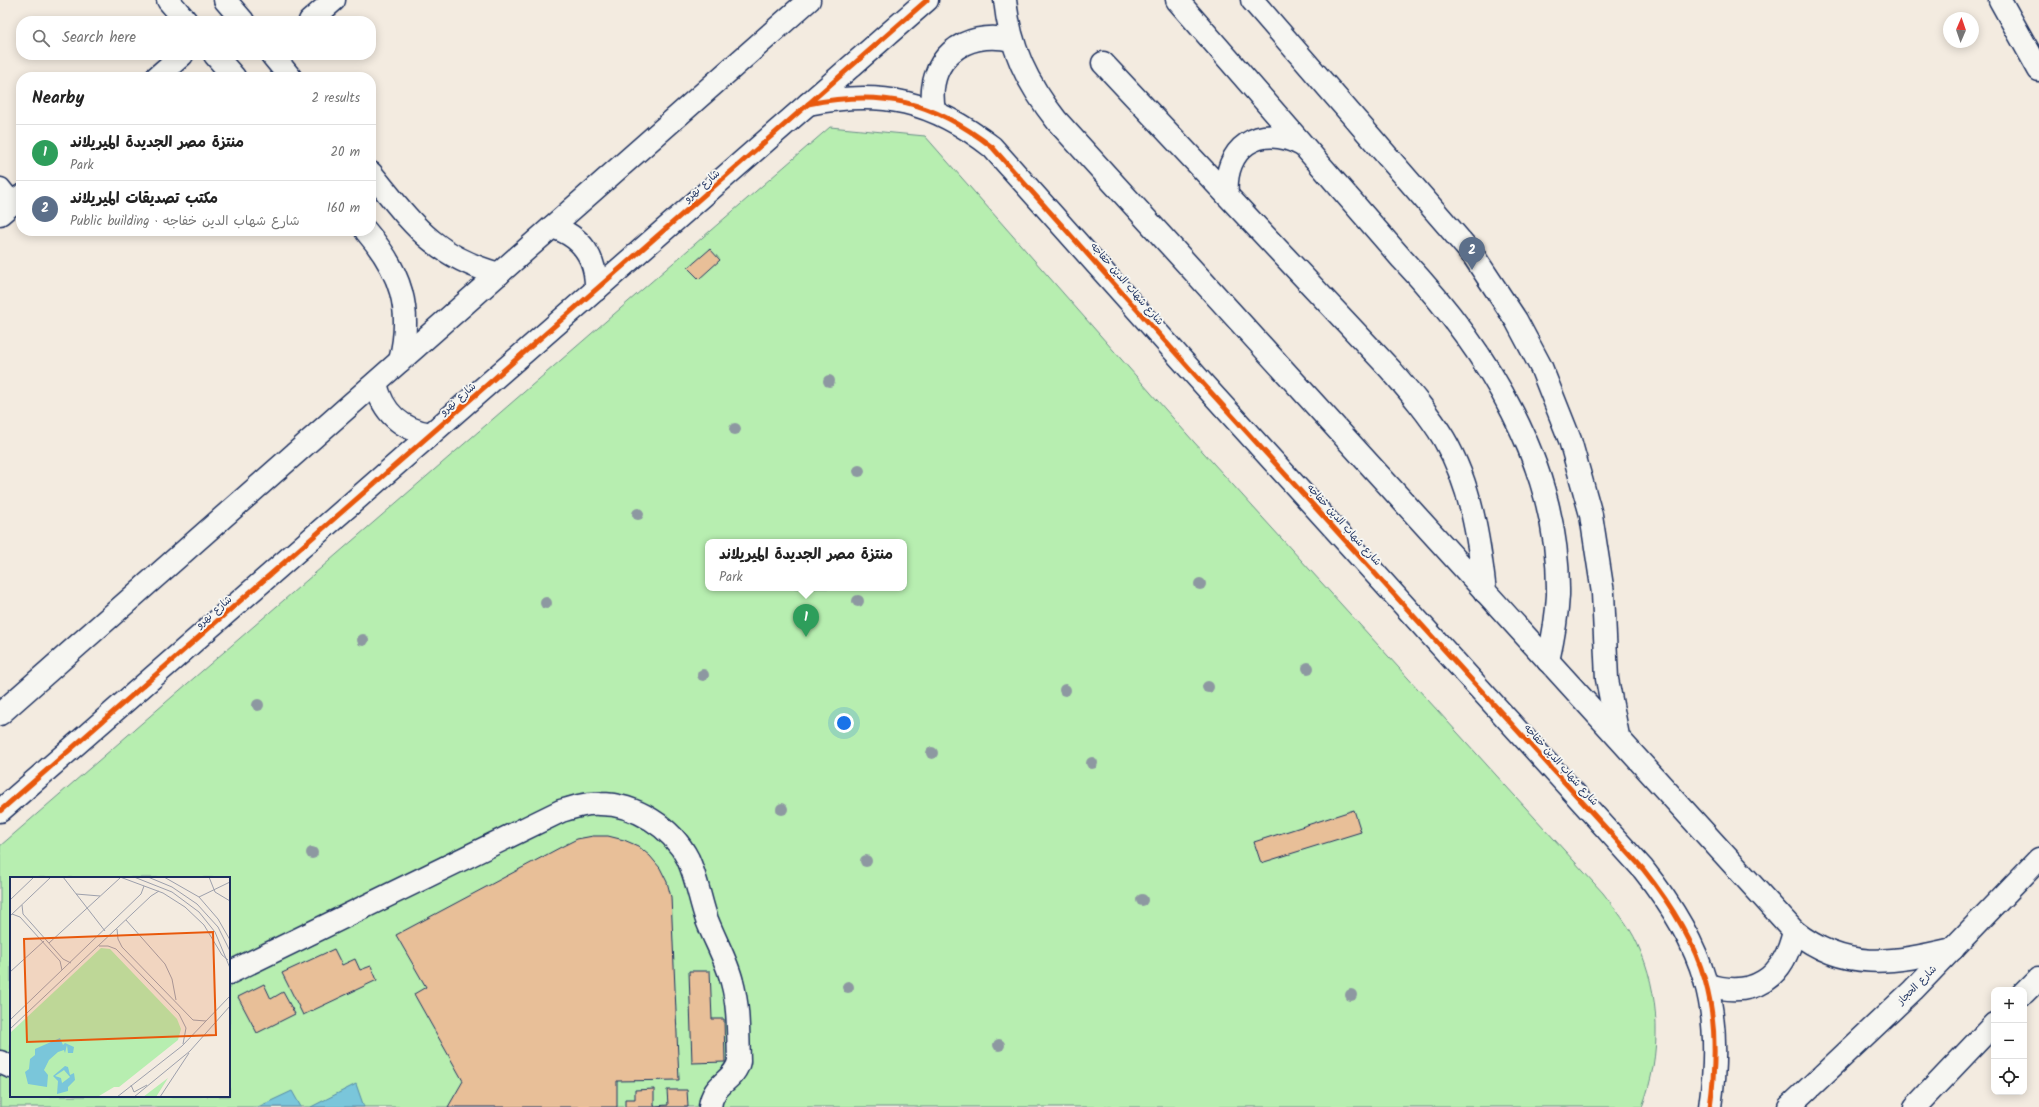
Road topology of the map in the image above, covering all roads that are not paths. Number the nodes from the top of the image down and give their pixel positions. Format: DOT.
graph roads {
  1 [pos="168,0"];
  2 [pos="334,0"];
  3 [pos="809,0"];
  4 [pos="927,0"];
  5 [pos="1005,0"];
  6 [pos="1177,0"];
  7 [pos="1252,0"];
  8 [pos="2000,0"];
  9 [pos="182,16"];
  10 [pos="316,16"];
  11 [pos="1012,40"];
  12 [pos="176,60"];
  13 [pos="219,60"];
  14 [pos="276,60"];
  15 [pos="1103,63"];
  16 [pos="2039,70"];
  17 [pos="163,72"];
  18 [pos="230,72"];
  19 [pos="286,72"];
  20 [pos="808,104"];
  21 [pos="934,112"];
  22 [pos="1303,145"];
  23 [pos="376,179"];
  24 [pos="1226,195"];
  25 [pos="552,227"];
  26 [pos="370,236"];
  27 [pos="498,274"];
  28 [pos="596,290"];
  29 [pos="400,361"];
  30 [pos="376,383"];
  31 [pos="431,434"];
  32 [pos="1485,592"];
  33 [pos="1548,661"];
  34 [pos="0,714"];
  35 [pos="1618,738"];
  36 [pos="0,810"];
  37 [pos="2039,859"];
  38 [pos="1794,931"];
  39 [pos="1953,949"];
  40 [pos="230,973"];
  41 [pos="2039,978"];
  42 [pos="1706,984"];
  43 [pos="2027,990"];
  44 [pos="1991,1027"];
  45 [pos="0,1062"];
  46 [pos="10,1067"];
  47 [pos="710,1107"];
  48 [pos="1710,1107"];
  49 [pos="1789,1107"];
  50 [pos="1915,1107"];
  1 -- 9 [label="street"];
  2 -- 10 [label="street"];
  3 -- 25 [label="street"];
  4 -- 20 [label="street, شارع نهرو"];
  5 -- 11 [label="street"];
  6 -- 22 [label="street"];
  7 -- 35 [label="street"];
  8 -- 16 [label="street"];
  11 -- 21 [label="street"];
  11 -- 32 [label="street"];
  12 -- 17 [label="street"];
  13 -- 18 [label="street"];
  14 -- 19 [label="street"];
  15 -- 24 [label="street"];
  20 -- 21 [label="street, شارع شهاب الدين خفاجه"];
  20 -- 28 [label="street, شارع نهرو"];
  21 -- 42 [label="street, شارع شهاب الدين خفاجه"];
  22 -- 24 [label="street"];
  22 -- 33 [label="street"];
  23 -- 27 [label="street"];
  24 -- 32 [label="street"];
  25 -- 27 [label="street"];
  25 -- 28 [label="street"];
  26 -- 29 [label="street"];
  27 -- 29 [label="street"];
  28 -- 31 [label="street, شارع نهرو"];
  29 -- 30 [label="street"];
  30 -- 31 [label="street"];
  30 -- 34 [label="street"];
  31 -- 36 [label="street, شارع نهرو"];
  32 -- 33 [label="street"];
  33 -- 35 [label="street"];
  35 -- 38 [label="street"];
  37 -- 39 [label="street, شارع الحجاز"];
  38 -- 39 [label="street"];
  38 -- 42 [label="street"];
  39 -- 49 [label="street, شارع الحجاز"];
  40 -- 47 [label="street"];
  41 -- 43 [label="street"];
  42 -- 48 [label="street, شارع شهاب الدين خفاجه"];
  44 -- 50 [label="street"];
  45 -- 46 [label="street"];
}
